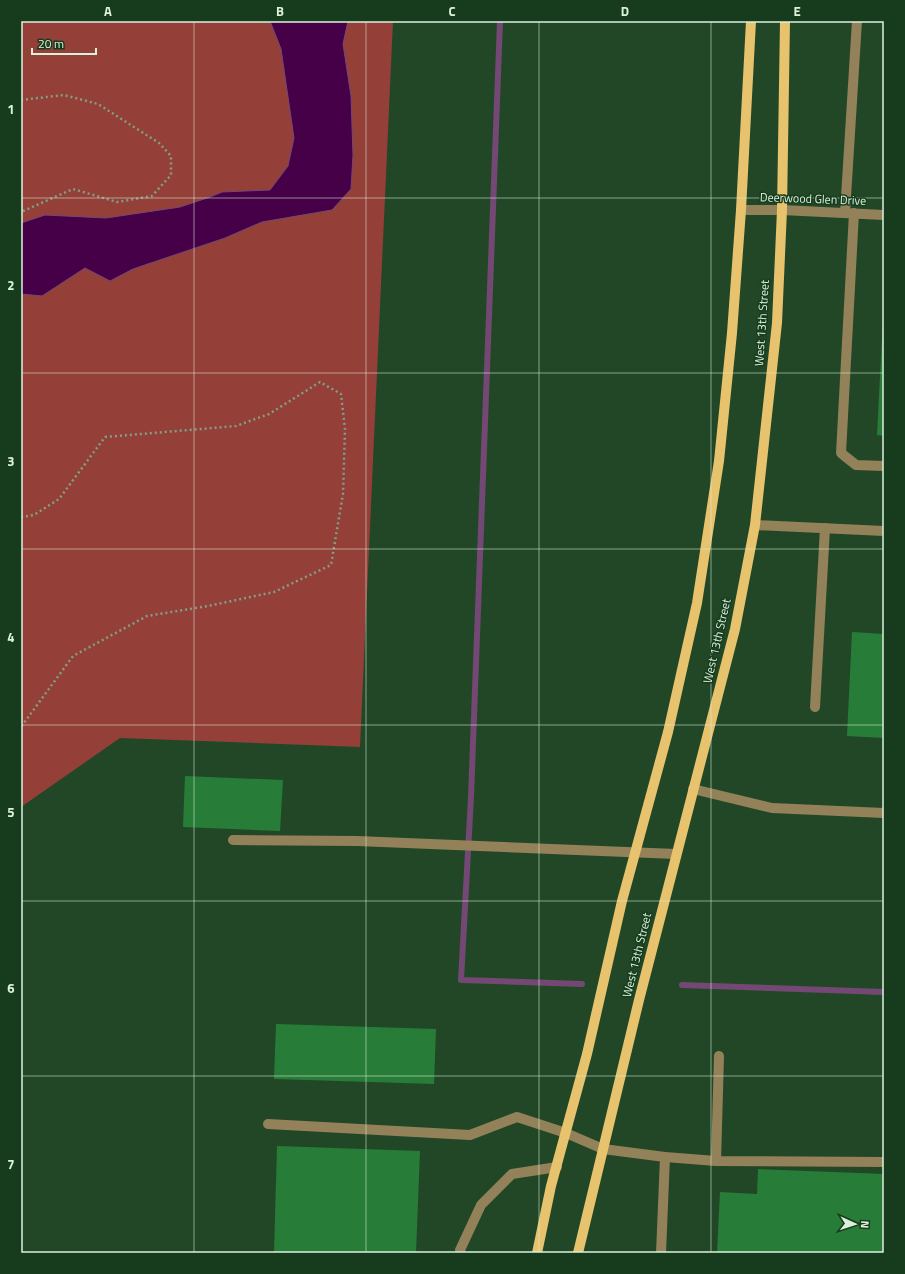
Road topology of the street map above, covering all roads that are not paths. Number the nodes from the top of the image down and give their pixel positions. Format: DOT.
graph roads {
  1 [pos="751,21"];
  2 [pos="785,21"];
  3 [pos="857,21"];
  4 [pos="741,210"];
  5 [pos="782,210"];
  6 [pos="850,213"];
  7 [pos="884,214"];
  8 [pos="884,466"];
  9 [pos="755,525"];
  10 [pos="824,528"];
  11 [pos="884,531"];
  12 [pos="816,707"];
  13 [pos="693,789"];
  14 [pos="884,813"];
  15 [pos="233,840"];
  16 [pos="635,853"];
  17 [pos="676,854"];
  18 [pos="719,1056"];
  19 [pos="268,1124"];
  20 [pos="566,1132"];
  21 [pos="603,1149"];
  22 [pos="665,1157"];
  23 [pos="716,1161"];
  24 [pos="884,1162"];
  25 [pos="557,1167"];
  26 [pos="461,1253"];
  27 [pos="537,1253"];
  28 [pos="578,1253"];
  29 [pos="660,1253"];
  1 -- 4 [label="main road"];
  2 -- 5 [label="main road, West 13th Street"];
  3 -- 6 [label="street"];
  4 -- 5 [label="street, Deerwood Glen Drive"];
  4 -- 16 [label="main road"];
  5 -- 6 [label="street, Deerwood Glen Drive"];
  5 -- 9 [label="main road, West 13th Street"];
  6 -- 7 [label="street, Deerwood Glen Drive"];
  6 -- 8 [label="street"];
  9 -- 10 [label="street"];
  9 -- 13 [label="main road, West 13th Street"];
  10 -- 11 [label="street"];
  10 -- 12 [label="street"];
  13 -- 14 [label="street"];
  13 -- 17 [label="main road, West 13th Street"];
  15 -- 16 [label="street"];
  16 -- 17 [label="street"];
  16 -- 20 [label="main road"];
  17 -- 21 [label="main road, West 13th Street"];
  18 -- 23 [label="street"];
  19 -- 20 [label="street"];
  20 -- 21 [label="street"];
  20 -- 25 [label="main road"];
  21 -- 22 [label="street"];
  21 -- 28 [label="main road, West 13th Street"];
  22 -- 23 [label="street"];
  22 -- 29 [label="street"];
  23 -- 24 [label="street"];
  25 -- 26 [label="street"];
  25 -- 27 [label="main road"];
}
